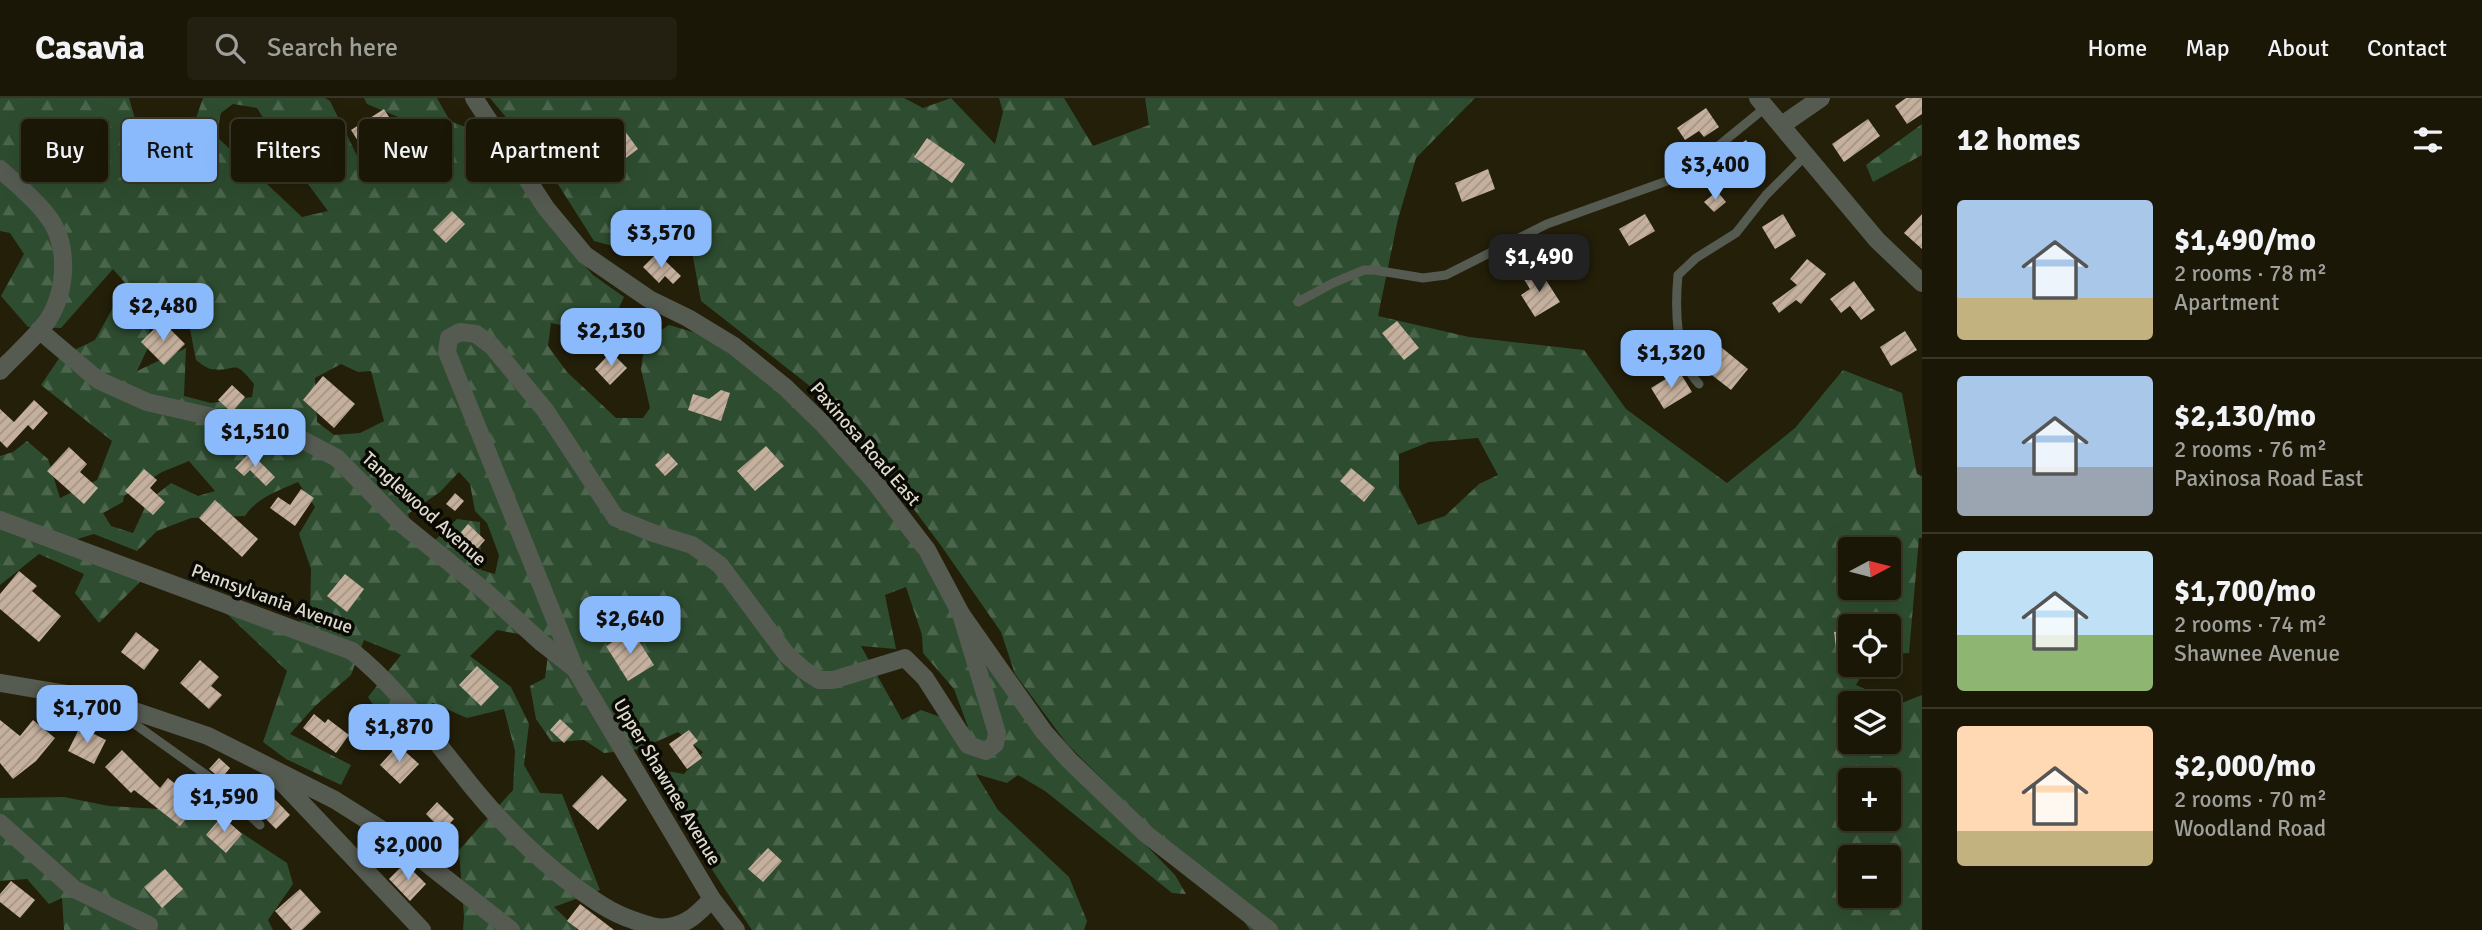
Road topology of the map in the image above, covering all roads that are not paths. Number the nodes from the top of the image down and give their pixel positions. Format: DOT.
graph roads {
  1 [pos="474,98"];
  2 [pos="1821,98"];
  3 [pos="1762,102"];
  4 [pos="1782,125"];
  5 [pos="1805,155"];
  6 [pos="0,169"];
  7 [pos="1922,283"];
  8 [pos="1298,302"];
  9 [pos="39,330"];
  10 [pos="0,371"];
  11 [pos="1699,384"];
  12 [pos="0,520"];
  13 [pos="961,614"];
  14 [pos="888,662"];
  15 [pos="575,669"];
  16 [pos="0,682"];
  17 [pos="102,700"];
  18 [pos="268,768"];
  19 [pos="0,822"];
  20 [pos="260,825"];
  21 [pos="712,899"];
  22 [pos="149,925"];
  23 [pos="422,930"];
  24 [pos="511,930"];
  25 [pos="736,930"];
  26 [pos="1269,930"];
  1 -- 13 [label="street, Paxinosa Road East"];
  2 -- 4 [label="street"];
  3 -- 4 [label="street"];
  3 -- 8 [label="lane"];
  4 -- 5 [label="street"];
  5 -- 7 [label="street"];
  5 -- 11 [label="lane"];
  6 -- 9 [label="street"];
  9 -- 10 [label="street"];
  9 -- 15 [label="street, Tanglewood Avenue"];
  12 -- 21 [label="street, Pennsylvania Avenue"];
  13 -- 14 [label="street, Paxinosa Road East"];
  13 -- 26 [label="street, Paxinosa Road East"];
  14 -- 15 [label="street, Upper Shawnee Avenue"];
  15 -- 21 [label="street, Upper Shawnee Avenue"];
  16 -- 17 [label="street"];
  17 -- 18 [label="street"];
  17 -- 20 [label="lane"];
  18 -- 23 [label="street"];
  18 -- 24 [label="street"];
  19 -- 22 [label="street"];
  21 -- 25 [label="street, Upper Shawnee Avenue"];
}
